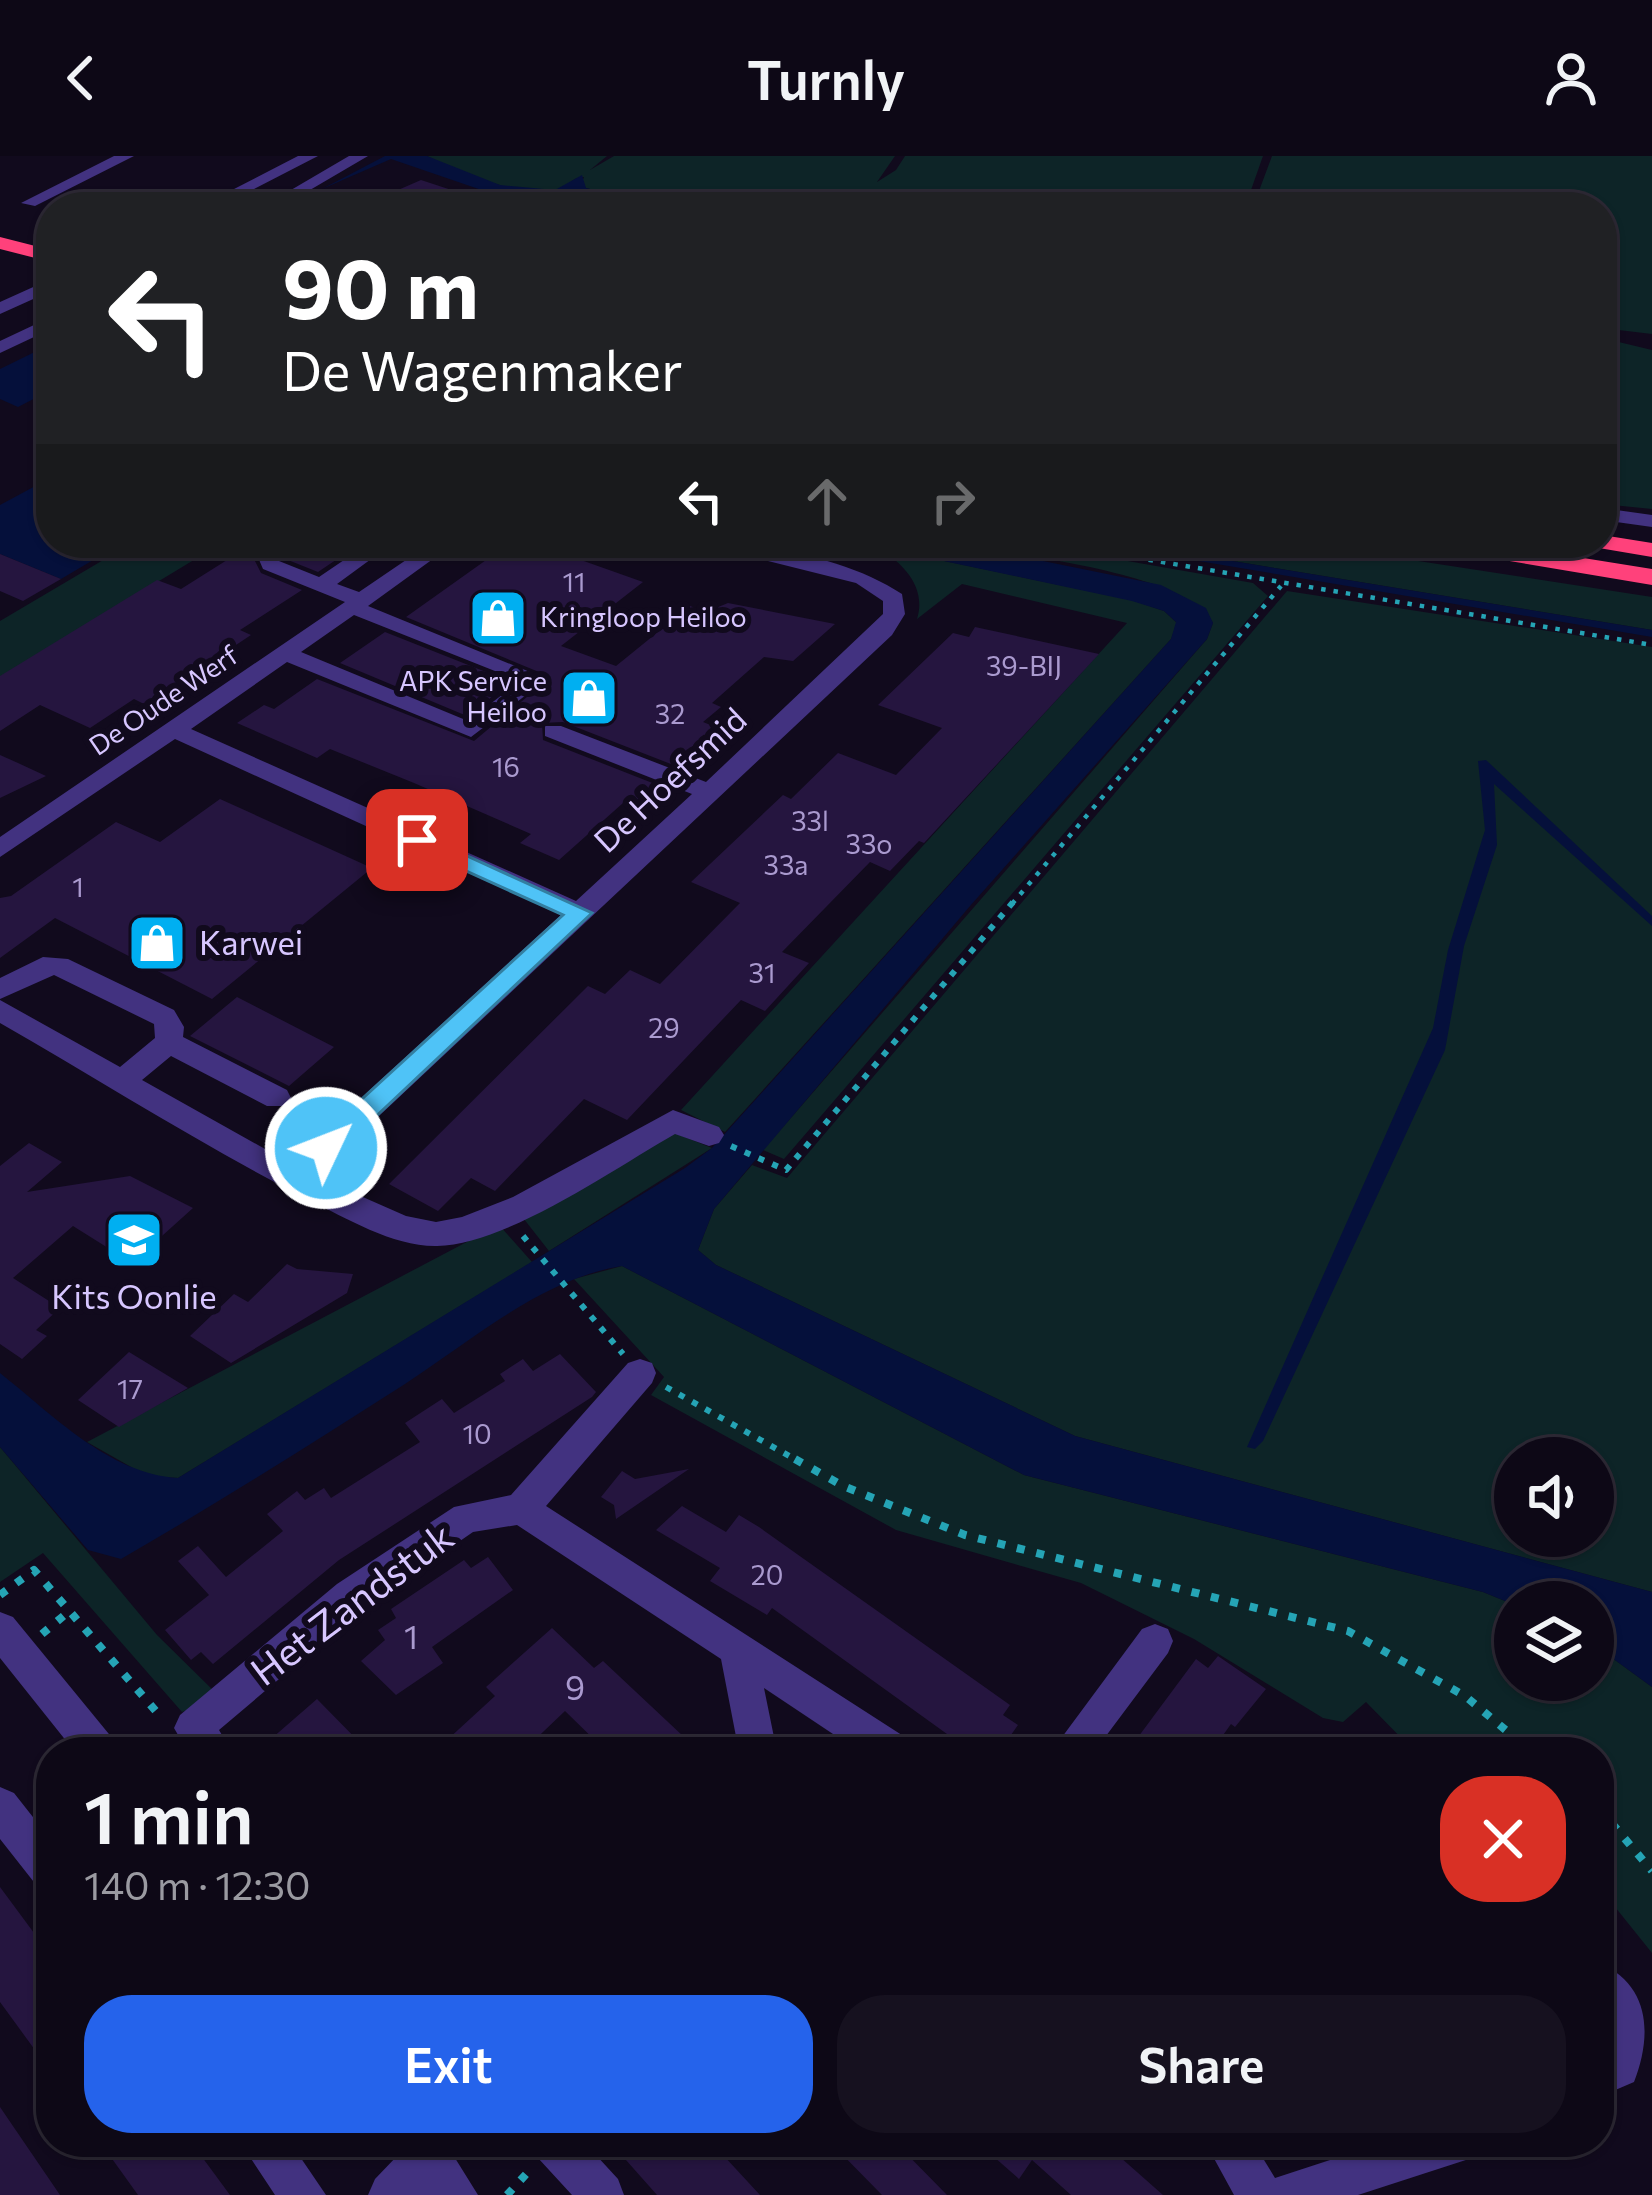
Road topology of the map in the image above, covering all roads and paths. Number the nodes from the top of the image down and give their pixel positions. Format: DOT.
graph roads {
  1 [pos="126,156"];
  2 [pos="310,156"];
  3 [pos="360,156"];
  4 [pos="43,192"];
  5 [pos="237,192"];
  6 [pos="296,192"];
  7 [pos="0,225"];
  8 [pos="36,234"];
  9 [pos="0,243"];
  10 [pos="36,252"];
  11 [pos="36,292"];
  12 [pos="0,309"];
  13 [pos="36,330"];
  14 [pos="0,348"];
  15 [pos="1617,516"];
  16 [pos="1652,521"];
  17 [pos="1617,544"];
  18 [pos="1652,550"];
  19 [pos="267,558"];
  20 [pos="360,558"];
  21 [pos="423,558"];
  22 [pos="773,558"];
  23 [pos="1130,558"];
  24 [pos="1536,558"];
  25 [pos="1652,577"];
  26 [pos="1281,586"];
  27 [pos="311,589"];
  28 [pos="353,606"];
  29 [pos="1652,644"];
  30 [pos="286,653"];
  31 [pos="173,730"];
  32 [pos="553,731"];
  33 [pos="710,792"];
  34 [pos="0,849"];
  35 [pos="580,913"];
  36 [pos="0,990"];
  37 [pos="0,1010"];
  38 [pos="168,1042"];
  39 [pos="125,1079"];
  40 [pos="277,1098"];
  41 [pos="709,1136"];
  42 [pos="766,1161"];
  43 [pos="294,1177"];
  44 [pos="539,1254"];
  45 [pos="640,1373"];
  46 [pos="521,1509"];
  47 [pos="0,1594"];
  48 [pos="0,1629"];
  49 [pos="1155,1641"];
  50 [pos="739,1649"];
  51 [pos="87,1737"];
  52 [pos="197,1737"];
  53 [pos="206,1737"];
  54 [pos="755,1737"];
  55 [pos="871,1737"];
  56 [pos="1081,1737"];
  57 [pos="1514,1737"];
  58 [pos="0,1807"];
  59 [pos="1614,1826"];
  60 [pos="36,1853"];
  61 [pos="1652,1871"];
  62 [pos="1614,1993"];
  63 [pos="1614,2069"];
  64 [pos="274,2157"];
  65 [pos="420,2157"];
  66 [pos="433,2157"];
  67 [pos="568,2157"];
  68 [pos="1236,2157"];
  69 [pos="1408,2157"];
  70 [pos="303,2195"];
  71 [pos="391,2195"];
  72 [pos="456,2195"];
  73 [pos="602,2195"];
  74 [pos="1260,2195"];
  75 [pos="1287,2195"];
  1 -- 4 [label="street"];
  2 -- 5 [label="street"];
  3 -- 6 [label="street"];
  7 -- 8 [label="highway"];
  9 -- 10 [label="highway"];
  11 -- 12 [label="street"];
  13 -- 14 [label="street"];
  15 -- 16 [label="street"];
  17 -- 18 [label="highway"];
  19 -- 27 [label="street"];
  20 -- 27 [label="street"];
  21 -- 28 [label="street, De Oude Werf"];
  22 -- 33 [label="street, De Hoefsmid"];
  23 -- 26 [label="path"];
  24 -- 25 [label="highway"];
  26 -- 29 [label="path"];
  26 -- 42 [label="path"];
  27 -- 28 [label="street"];
  28 -- 30 [label="street, De Oude Werf"];
  28 -- 30 [label="street"];
  30 -- 31 [label="street, De Oude Werf"];
  31 -- 34 [label="street, De Oude Werf"];
  31 -- 35 [label="street"];
  32 -- 33 [label="street"];
  33 -- 35 [label="street, De Hoefsmid"];
  35 -- 43 [label="street, De Hoefsmid"];
  36 -- 38 [label="street"];
  37 -- 39 [label="street"];
  38 -- 39 [label="street"];
  38 -- 40 [label="street"];
  39 -- 43 [label="street"];
  41 -- 43 [label="street"];
  44 -- 45 [label="path"];
  45 -- 46 [label="street"];
  45 -- 57 [label="path"];
  46 -- 50 [label="street"];
  46 -- 53 [label="street, Het Zandstuk"];
  47 -- 52 [label="path"];
  48 -- 51 [label="street"];
  49 -- 56 [label="street"];
  50 -- 54 [label="street"];
  50 -- 55 [label="street"];
  58 -- 60 [label="street"];
  59 -- 61 [label="path"];
  62 -- 63 [label="street"];
  64 -- 70 [label="street"];
  65 -- 71 [label="street"];
  66 -- 72 [label="street"];
  67 -- 73 [label="street"];
  68 -- 74 [label="street"];
  69 -- 75 [label="street"];
}
